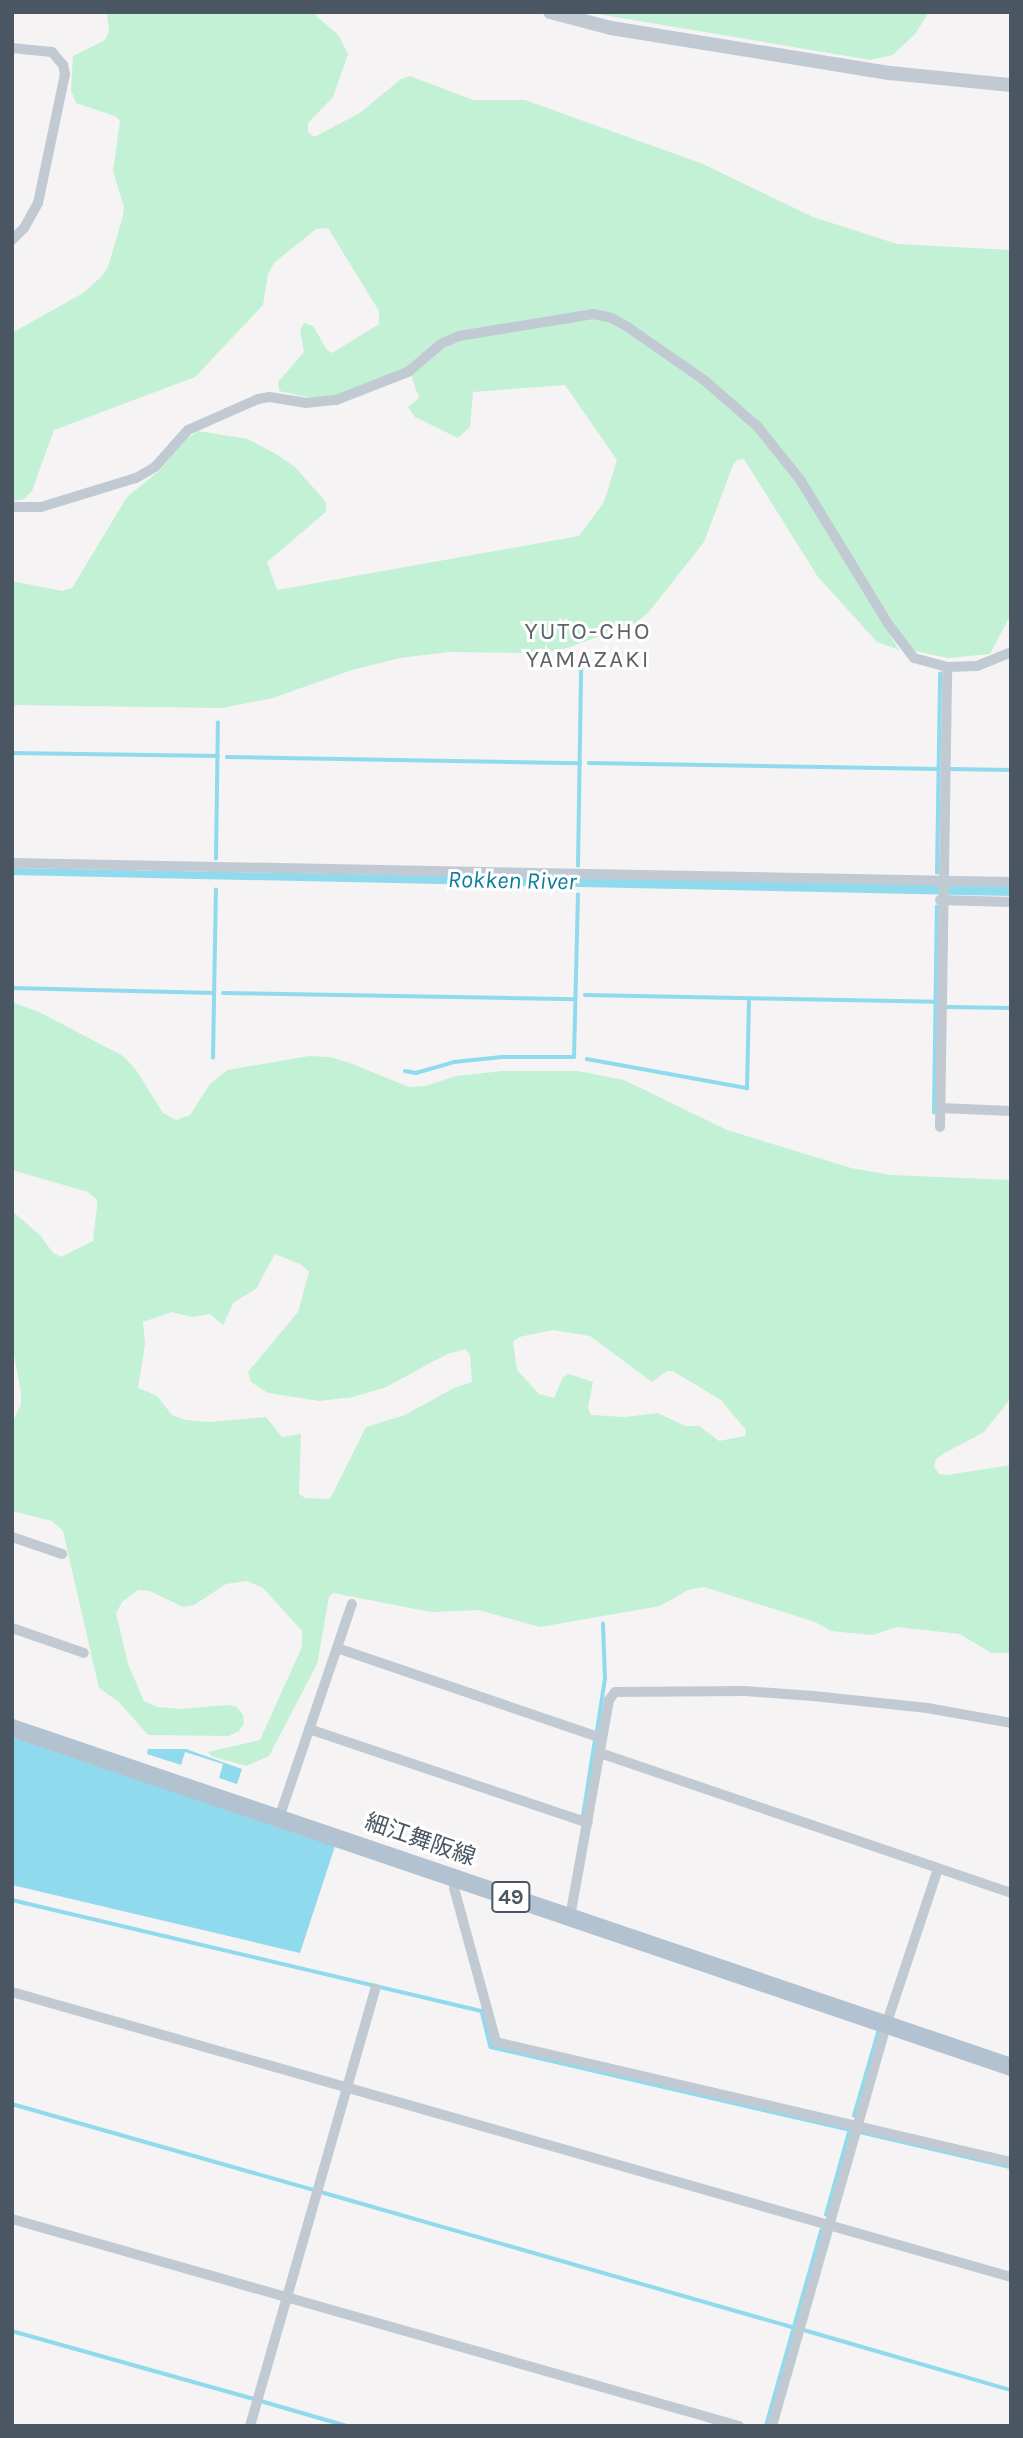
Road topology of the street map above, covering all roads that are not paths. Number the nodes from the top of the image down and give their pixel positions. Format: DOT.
graph roads {
  1 [pos="550,12"];
  2 [pos="12,48"];
  3 [pos="1011,85"];
  4 [pos="12,240"];
  5 [pos="12,507"];
  6 [pos="1011,652"];
  7 [pos="947,667"];
  8 [pos="12,863"];
  9 [pos="1011,882"];
  10 [pos="944,892"];
  11 [pos="1011,902"];
  12 [pos="940,1108"];
  13 [pos="1011,1111"];
  14 [pos="940,1127"];
  15 [pos="12,1537"];
  16 [pos="62,1554"];
  17 [pos="352,1604"];
  18 [pos="12,1628"];
  19 [pos="337,1648"];
  20 [pos="84,1653"];
  21 [pos="1011,1723"];
  22 [pos="12,1728"];
  23 [pos="309,1729"];
  24 [pos="603,1738"];
  25 [pos="600,1753"];
  26 [pos="279,1818"];
  27 [pos="588,1823"];
  28 [pos="938,1868"];
  29 [pos="457,1879"];
  30 [pos="1011,1893"];
  31 [pos="570,1917"];
  32 [pos="375,1989"];
  33 [pos="12,1992"];
  34 [pos="886,2025"];
  35 [pos="1011,2067"];
  36 [pos="347,2087"];
  37 [pos="857,2126"];
  38 [pos="1011,2161"];
  39 [pos="12,2218"];
  40 [pos="829,2225"];
  41 [pos="1011,2277"];
  42 [pos="287,2297"];
  43 [pos="250,2426"];
  44 [pos="739,2426"];
  45 [pos="772,2426"];
  1 -- 3 [label="street"];
  2 -- 4 [label="street"];
  5 -- 7 [label="street"];
  6 -- 7 [label="street"];
  7 -- 10 [label="street"];
  8 -- 10 [label="street"];
  9 -- 10 [label="street"];
  10 -- 11 [label="street"];
  10 -- 12 [label="street"];
  12 -- 13 [label="street"];
  12 -- 14 [label="street"];
  15 -- 16 [label="street"];
  17 -- 19 [label="street"];
  18 -- 20 [label="street"];
  19 -- 23 [label="street"];
  19 -- 24 [label="street"];
  21 -- 24 [label="street"];
  22 -- 26 [label="main road, 細江舞阪線 / 49"];
  23 -- 26 [label="street"];
  23 -- 27 [label="street"];
  24 -- 25 [label="street"];
  25 -- 27 [label="street"];
  25 -- 28 [label="street"];
  26 -- 29 [label="main road, 細江舞阪線 / 49"];
  27 -- 31 [label="street"];
  28 -- 30 [label="street"];
  28 -- 34 [label="street"];
  29 -- 31 [label="main road, 細江舞阪線 / 49"];
  29 -- 37 [label="street"];
  31 -- 34 [label="main road, 細江舞阪線 / 49"];
  32 -- 36 [label="street"];
  33 -- 36 [label="street"];
  34 -- 35 [label="main road, 細江舞阪線 / 49"];
  34 -- 37 [label="street"];
  36 -- 40 [label="street"];
  36 -- 42 [label="street"];
  37 -- 38 [label="street"];
  37 -- 40 [label="street"];
  39 -- 42 [label="street"];
  40 -- 41 [label="street"];
  40 -- 45 [label="street"];
  42 -- 43 [label="street"];
  42 -- 44 [label="street"];
}
